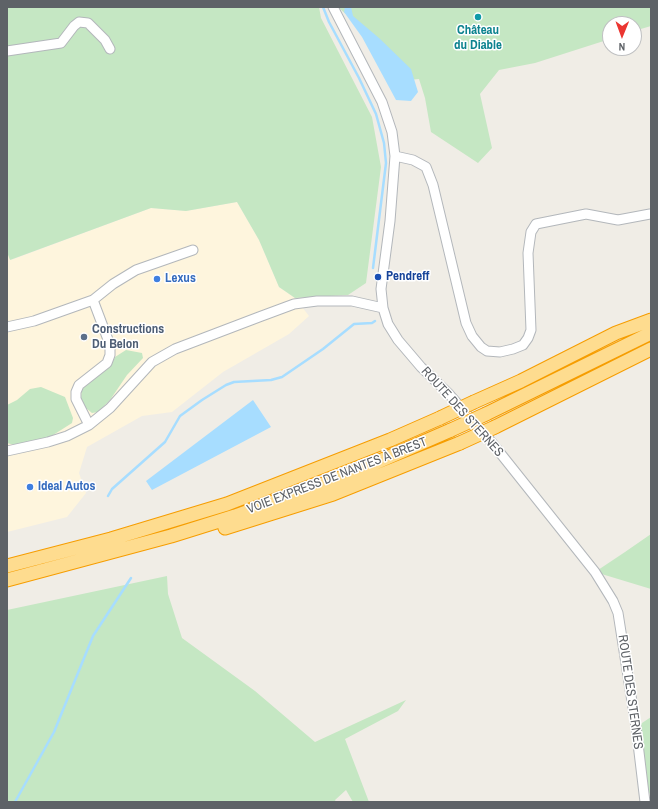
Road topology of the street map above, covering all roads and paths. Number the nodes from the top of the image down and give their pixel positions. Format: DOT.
graph roads {
  1 [pos="333,7"];
  2 [pos="110,49"];
  3 [pos="7,52"];
  4 [pos="395,156"];
  5 [pos="650,214"];
  6 [pos="193,250"];
  7 [pos="93,300"];
  8 [pos="383,308"];
  9 [pos="651,311"];
  10 [pos="651,320"];
  11 [pos="7,327"];
  12 [pos="616,333"];
  13 [pos="651,333"];
  14 [pos="651,349"];
  15 [pos="89,425"];
  16 [pos="7,451"];
  17 [pos="171,536"];
  18 [pos="7,566"];
  19 [pos="7,580"];
  20 [pos="645,802"];
  1 -- 4 [label="street, ROUTE DES STERNES"];
  2 -- 3 [label="street"];
  4 -- 5 [label="street"];
  4 -- 8 [label="street, ROUTE DES STERNES"];
  6 -- 7 [label="street"];
  7 -- 11 [label="street"];
  7 -- 15 [label="street"];
  8 -- 15 [label="street"];
  8 -- 20 [label="street, ROUTE DES STERNES"];
  9 -- 12 [label="highway"];
  10 -- 12 [label="highway, VOIE EXPRESS DE NANTES À BREST"];
  12 -- 18 [label="highway, VOIE EXPRESS DE NANTES À BREST, bridge"];
  13 -- 17 [label="highway, VOIE EXPRESS DE NANTES À BREST, bridge"];
  14 -- 17 [label="highway, bridge"];
  15 -- 16 [label="street"];
  17 -- 19 [label="highway, VOIE EXPRESS DE NANTES À BREST"];
}
